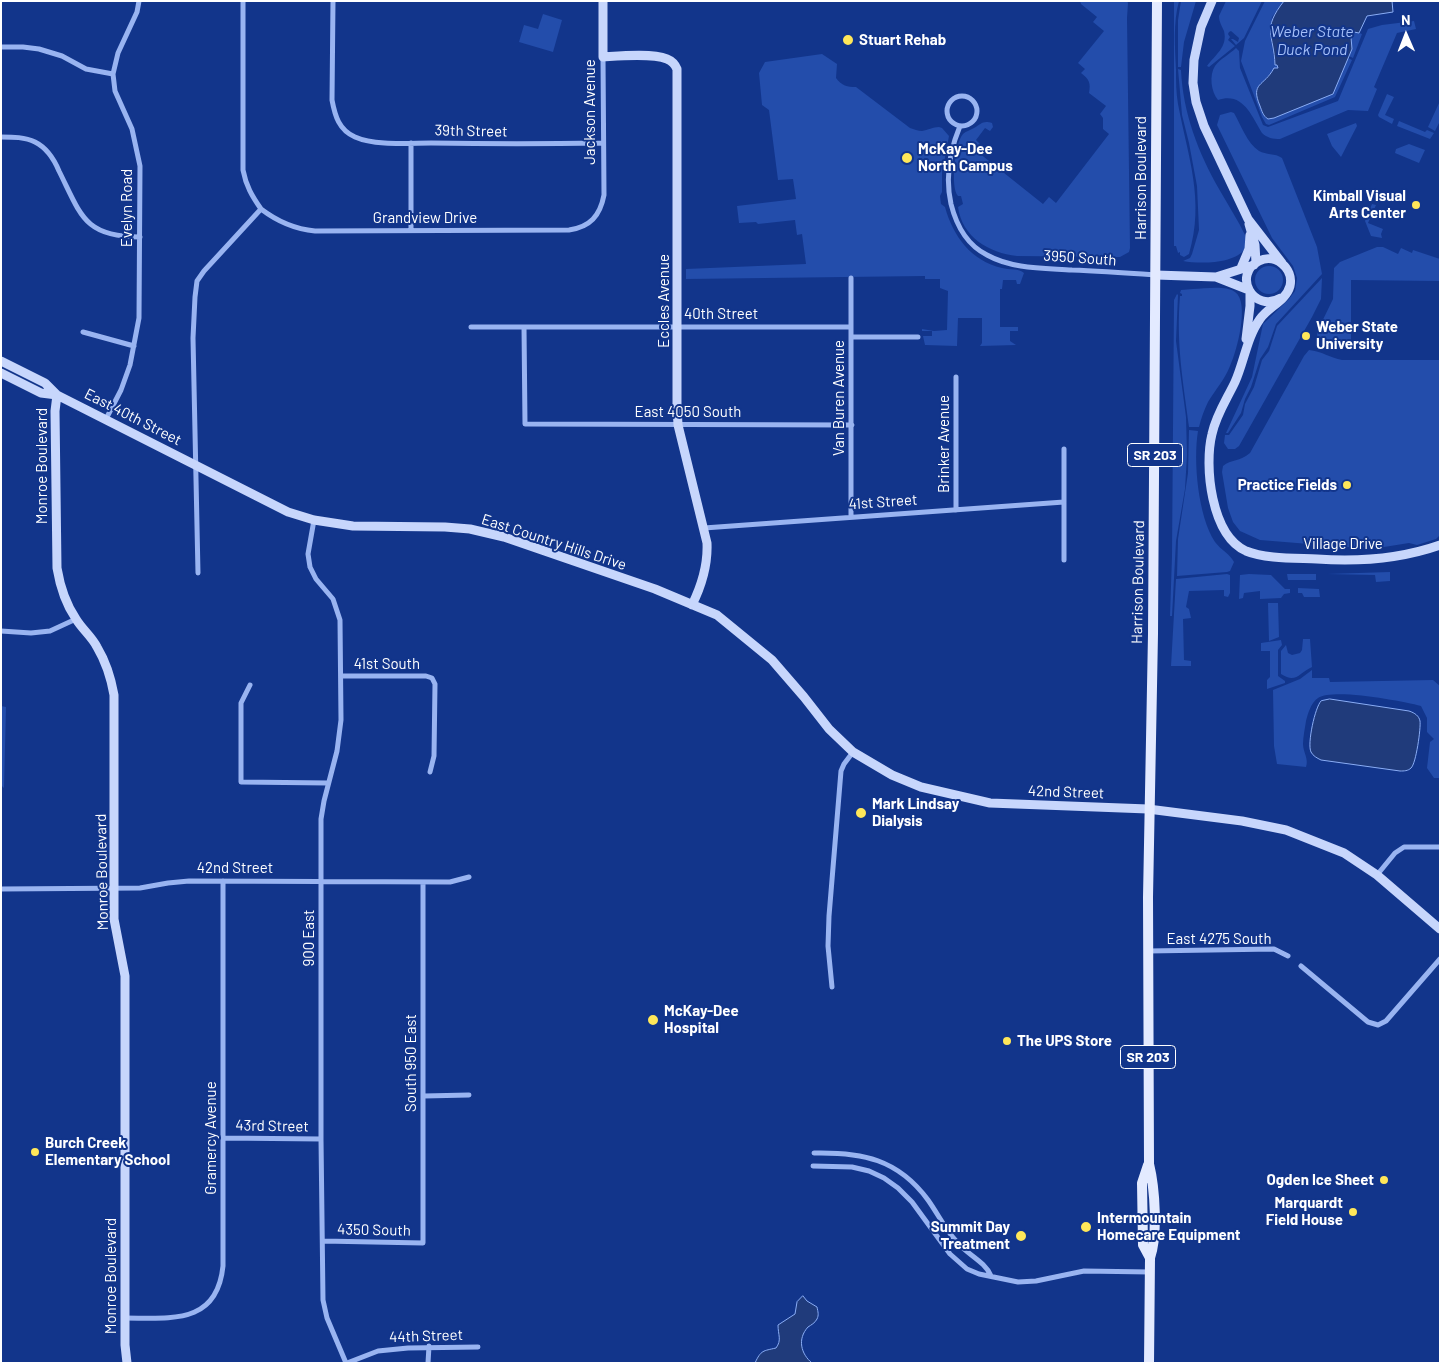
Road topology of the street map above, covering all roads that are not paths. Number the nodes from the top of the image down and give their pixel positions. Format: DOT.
graph roads {
  1 [pos="138,1"];
  2 [pos="243,1"];
  3 [pos="333,1"];
  4 [pos="603,1"];
  5 [pos="1157,1"];
  6 [pos="1212,1"];
  7 [pos="1,47"];
  8 [pos="603,56"];
  9 [pos="113,74"];
  10 [pos="960,126"];
  11 [pos="1,137"];
  12 [pos="411,143"];
  13 [pos="603,143"];
  14 [pos="261,209"];
  15 [pos="593,221"];
  16 [pos="1248,222"];
  17 [pos="411,230"];
  18 [pos="140,237"];
  19 [pos="1255,264"];
  20 [pos="1284,265"];
  21 [pos="1241,268"];
  22 [pos="1156,275"];
  23 [pos="1216,276"];
  24 [pos="851,278"];
  25 [pos="1249,291"];
  26 [pos="1281,298"];
  27 [pos="471,327"];
  28 [pos="524,327"];
  29 [pos="678,327"];
  30 [pos="851,327"];
  31 [pos="83,332"];
  32 [pos="918,336"];
  33 [pos="852,337"];
  34 [pos="134,346"];
  35 [pos="1244,356"];
  36 [pos="1,361"];
  37 [pos="1,373"];
  38 [pos="956,377"];
  39 [pos="57,395"];
  40 [pos="106,419"];
  41 [pos="678,425"];
  42 [pos="852,425"];
  43 [pos="1064,448"];
  44 [pos="196,464"];
  45 [pos="1064,502"];
  46 [pos="956,510"];
  47 [pos="851,517"];
  48 [pos="314,520"];
  49 [pos="704,528"];
  50 [pos="1440,545"];
  51 [pos="1064,560"];
  52 [pos="198,573"];
  53 [pos="692,605"];
  54 [pos="76,619"];
  55 [pos="1,631"];
  56 [pos="341,676"];
  57 [pos="250,685"];
  58 [pos="853,752"];
  59 [pos="430,772"];
  60 [pos="328,783"];
  61 [pos="1148,809"];
  62 [pos="1440,847"];
  63 [pos="1378,875"];
  64 [pos="469,877"];
  65 [pos="223,881"];
  66 [pos="322,882"];
  67 [pos="423,882"];
  68 [pos="1,889"];
  69 [pos="114,889"];
  70 [pos="1440,929"];
  71 [pos="1147,951"];
  72 [pos="1288,956"];
  73 [pos="1440,959"];
  74 [pos="1300,966"];
  75 [pos="832,987"];
  76 [pos="469,1095"];
  77 [pos="424,1096"];
  78 [pos="223,1138"];
  79 [pos="321,1139"];
  80 [pos="814,1153"];
  81 [pos="813,1166"];
  82 [pos="323,1241"];
  83 [pos="423,1243"];
  84 [pos="1150,1272"];
  85 [pos="991,1276"];
  86 [pos="125,1318"];
  87 [pos="429,1346"];
  88 [pos="478,1347"];
  89 [pos="126,1363"];
  90 [pos="346,1363"];
  91 [pos="428,1363"];
  92 [pos="1149,1363"];
  1 -- 9 [label="street, Evelyn Road"];
  2 -- 14 [label="street, Grandview Drive"];
  3 -- 12 [label="street, 39th Street"];
  4 -- 8 [label="street, Jackson Avenue"];
  5 -- 22 [label="main road, Harrison Boulevard / SR 203"];
  6 -- 16 [label="street"];
  7 -- 9 [label="street"];
  8 -- 13 [label="street, Jackson Avenue"];
  8 -- 29 [label="street, Eccles Avenue"];
  9 -- 18 [label="street, Evelyn Road"];
  10 -- 10 [label="street"];
  10 -- 22 [label="street, 3950 South"];
  11 -- 18 [label="street"];
  12 -- 13 [label="street, 39th Street"];
  12 -- 17 [label="street"];
  13 -- 15 [label="street, Jackson Avenue"];
  14 -- 17 [label="street, Grandview Drive"];
  14 -- 44 [label="street"];
  15 -- 17 [label="street, Grandview Drive"];
  16 -- 19 [label="street"];
  16 -- 20 [label="street"];
  16 -- 21 [label="street"];
  18 -- 34 [label="street, Evelyn Road"];
  19 -- 20 [label="street"];
  19 -- 21 [label="street"];
  19 -- 25 [label="street"];
  20 -- 26 [label="street"];
  21 -- 23 [label="street"];
  22 -- 23 [label="street"];
  22 -- 61 [label="main road, Harrison Boulevard / SR 203"];
  23 -- 25 [label="street"];
  24 -- 30 [label="street, Van Buren Avenue"];
  25 -- 26 [label="street"];
  25 -- 35 [label="street"];
  26 -- 35 [label="street"];
  27 -- 28 [label="street, 40th Street"];
  28 -- 29 [label="street, 40th Street"];
  28 -- 41 [label="street, East 4050 South"];
  29 -- 30 [label="street, 40th Street"];
  29 -- 41 [label="street, Eccles Avenue"];
  30 -- 33 [label="street, Van Buren Avenue"];
  31 -- 34 [label="street"];
  32 -- 33 [label="street"];
  33 -- 42 [label="street, Van Buren Avenue"];
  34 -- 40 [label="street, Evelyn Road"];
  35 -- 50 [label="street, Village Drive"];
  36 -- 39 [label="street, East 40th Street"];
  37 -- 39 [label="street, East 40th Street"];
  38 -- 46 [label="street, Brinker Avenue"];
  39 -- 40 [label="street, East 40th Street"];
  39 -- 54 [label="street, Monroe Boulevard"];
  40 -- 44 [label="street, East 40th Street"];
  41 -- 42 [label="street, East 4050 South"];
  41 -- 49 [label="street, Eccles Avenue"];
  42 -- 47 [label="street, Van Buren Avenue"];
  43 -- 45 [label="street"];
  44 -- 48 [label="street, East Country Hills Drive"];
  44 -- 52 [label="street"];
  45 -- 46 [label="street, 41st Street"];
  45 -- 51 [label="street"];
  46 -- 47 [label="street, 41st Street"];
  47 -- 49 [label="street, 41st Street"];
  48 -- 53 [label="street, East Country Hills Drive"];
  48 -- 56 [label="street, 900 East"];
  49 -- 53 [label="street, Eccles Avenue"];
  53 -- 58 [label="street, East Country Hills Drive"];
  54 -- 55 [label="street"];
  54 -- 69 [label="street, Monroe Boulevard"];
  56 -- 59 [label="street, 41st South"];
  56 -- 60 [label="street, 900 East"];
  57 -- 60 [label="street"];
  58 -- 61 [label="street, 42nd Street"];
  58 -- 75 [label="street"];
  60 -- 66 [label="street, 900 East"];
  61 -- 63 [label="street, 42nd Street"];
  61 -- 71 [label="main road, Harrison Boulevard / SR 203"];
  62 -- 63 [label="street"];
  63 -- 70 [label="street, 42nd Street"];
  64 -- 67 [label="street, 42nd Street"];
  65 -- 66 [label="street, 42nd Street"];
  65 -- 69 [label="street, 42nd Street"];
  65 -- 78 [label="street, Gramercy Avenue"];
  66 -- 67 [label="street, 42nd Street"];
  66 -- 79 [label="street, 900 East"];
  67 -- 77 [label="street, South 950 East"];
  68 -- 69 [label="street, 42nd Street"];
  69 -- 86 [label="street, Monroe Boulevard"];
  71 -- 72 [label="street, East 4275 South"];
  71 -- 84 [label="main road, Harrison Boulevard / SR 203"];
  73 -- 74 [label="street"];
  76 -- 77 [label="street"];
  77 -- 83 [label="street, South 950 East"];
  78 -- 79 [label="street, 43rd Street"];
  78 -- 86 [label="street, Gramercy Avenue"];
  79 -- 82 [label="street, 900 East"];
  80 -- 85 [label="street"];
  81 -- 85 [label="street"];
  82 -- 83 [label="street, 4350 South"];
  82 -- 90 [label="street, 900 East"];
  84 -- 85 [label="street"];
  84 -- 92 [label="main road, Harrison Boulevard / SR 203"];
  86 -- 89 [label="street, Monroe Boulevard"];
  87 -- 88 [label="street, 44th Street"];
  87 -- 90 [label="street, 44th Street"];
  87 -- 91 [label="street"];
}
